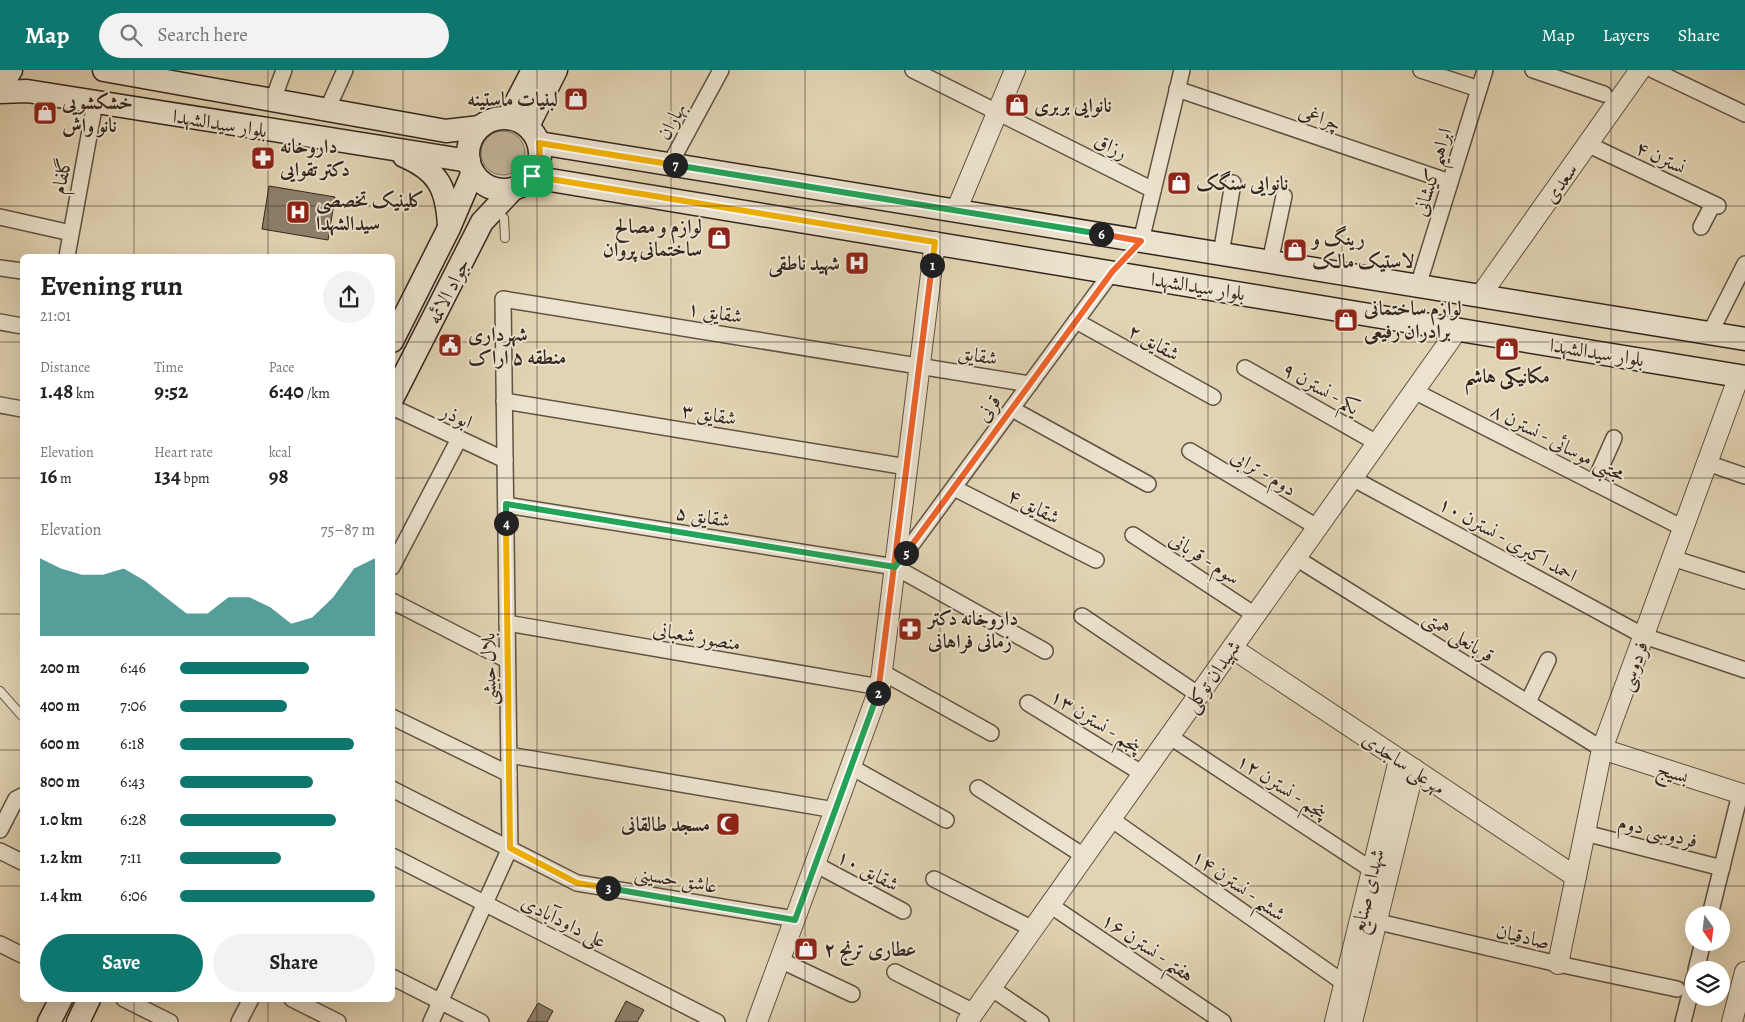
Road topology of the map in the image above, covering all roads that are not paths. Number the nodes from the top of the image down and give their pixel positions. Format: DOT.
graph roads {
  1 [pos="11,70"];
  2 [pos="104,70"];
  3 [pos="284,70"];
  4 [pos="344,70"];
  5 [pos="533,70"];
  6 [pos="556,70"];
  7 [pos="721,70"];
  8 [pos="913,70"];
  9 [pos="1016,70"];
  10 [pos="1182,70"];
  11 [pos="1421,70"];
  12 [pos="1485,70"];
  13 [pos="1532,70"];
  14 [pos="1640,70"];
  15 [pos="1653,70"];
  16 [pos="139,73"];
  17 [pos="0,87"];
  18 [pos="1177,89"];
  19 [pos="1479,89"];
  20 [pos="0,92"];
  21 [pos="1604,94"];
  22 [pos="273,100"];
  23 [pos="95,103"];
  24 [pos="327,110"];
  25 [pos="997,113"];
  26 [pos="1745,114"];
  27 [pos="480,127"];
  28 [pos="525,129"];
  29 [pos="1587,144"];
  30 [pos="390,149"];
  31 [pos="670,164"];
  32 [pos="471,167"];
  33 [pos="532,176"];
  34 [pos="1450,182"];
  35 [pos="1233,183"];
  36 [pos="513,188"];
  37 [pos="1153,190"];
  38 [pos="1284,196"];
  39 [pos="494,209"];
  40 [pos="956,211"];
  41 [pos="0,217"];
  42 [pos="1700,227"];
  43 [pos="449,228"];
  44 [pos="71,233"];
  45 [pos="505,238"];
  46 [pos="1141,241"];
  47 [pos="935,242"];
  48 [pos="67,254"];
  49 [pos="1221,254"];
  50 [pos="1270,262"];
  51 [pos="1745,264"];
  52 [pos="0,268"];
  53 [pos="20,271"];
  54 [pos="1112,272"];
  55 [pos="1418,286"];
  56 [pos="1480,296"];
  57 [pos="503,299"];
  58 [pos="1076,321"];
  59 [pos="0,322"];
  60 [pos="20,326"];
  61 [pos="1458,329"];
  62 [pos="1710,333"];
  63 [pos="395,335"];
  64 [pos="1745,339"];
  65 [pos="920,365"];
  66 [pos="1245,368"];
  67 [pos="1742,376"];
  68 [pos="1030,384"];
  69 [pos="1414,391"];
  70 [pos="395,393"];
  71 [pos="1213,397"];
  72 [pos="504,401"];
  73 [pos="0,405"];
  74 [pos="395,408"];
  75 [pos="20,409"];
  76 [pos="1012,409"];
  77 [pos="1614,438"];
  78 [pos="459,439"];
  79 [pos="1376,443"];
  80 [pos="1190,451"];
  81 [pos="505,460"];
  82 [pos="1708,463"];
  83 [pos="907,467"];
  84 [pos="1745,476"];
  85 [pos="1352,478"];
  86 [pos="1594,483"];
  87 [pos="1148,484"];
  88 [pos="954,488"];
  89 [pos="506,504"];
  90 [pos="1317,527"];
  91 [pos="1683,528"];
  92 [pos="1133,534"];
  93 [pos="1296,558"];
  94 [pos="1672,558"];
  95 [pos="1096,560"];
  96 [pos="395,562"];
  97 [pos="895,567"];
  98 [pos="1745,581"];
  99 [pos="395,603"];
  100 [pos="1255,615"];
  101 [pos="1082,616"];
  102 [pos="507,624"];
  103 [pos="1644,636"];
  104 [pos="1232,648"];
  105 [pos="1044,651"];
  106 [pos="507,660"];
  107 [pos="1548,660"];
  108 [pos="1745,670"];
  109 [pos="881,680"];
  110 [pos="0,691"];
  111 [pos="1198,695"];
  112 [pos="1528,702"];
  113 [pos="1028,703"];
  114 [pos="20,714"];
  115 [pos="395,718"];
  116 [pos="991,733"];
  117 [pos="1169,736"];
  118 [pos="1602,748"];
  119 [pos="509,755"];
  120 [pos="1406,764"];
  121 [pos="851,767"];
  122 [pos="509,774"];
  123 [pos="1143,774"];
  124 [pos="978,788"];
  125 [pos="395,790"];
  126 [pos="1743,795"];
  127 [pos="20,797"];
  128 [pos="1397,804"];
  129 [pos="835,810"];
  130 [pos="1111,819"];
  131 [pos="946,820"];
  132 [pos="0,830"];
  133 [pos="1585,833"];
  134 [pos="510,848"];
  135 [pos="0,851"];
  136 [pos="1084,856"];
  137 [pos="395,858"];
  138 [pos="20,861"];
  139 [pos="815,864"];
  140 [pos="1722,868"];
  141 [pos="1372,870"];
  142 [pos="1576,877"];
  143 [pos="934,879"];
  144 [pos="485,904"];
  145 [pos="1050,905"];
  146 [pos="1712,906"];
  147 [pos="902,911"];
  148 [pos="795,920"];
  149 [pos="1368,920"];
  150 [pos="1033,929"];
  151 [pos="0,944"];
  152 [pos="20,954"];
  153 [pos="780,960"];
  154 [pos="1558,964"];
  155 [pos="895,972"];
  156 [pos="1745,972"];
  157 [pos="395,979"];
  158 [pos="1344,983"];
  159 [pos="991,988"];
  160 [pos="1677,989"];
  161 [pos="852,994"];
  162 [pos="59,1002"];
  163 [pos="88,1002"];
  164 [pos="130,1002"];
  165 [pos="249,1002"];
  166 [pos="298,1002"];
  167 [pos="441,1002"];
  168 [pos="1687,1006"];
  169 [pos="970,1017"];
  170 [pos="49,1022"];
  171 [pos="78,1022"];
  172 [pos="170,1022"];
  173 [pos="239,1022"];
  174 [pos="338,1022"];
  175 [pos="431,1022"];
  176 [pos="481,1022"];
  177 [pos="717,1022"];
  178 [pos="757,1022"];
  179 [pos="1041,1022"];
  180 [pos="1223,1022"];
  181 [pos="1334,1022"];
  182 [pos="1352,1022"];
  183 [pos="1683,1022"];
  184 [pos="1732,1022"];
  1 -- 17 [label="main road"];
  2 -- 16 [label="main road, بلوار سیدالشهدا"];
  3 -- 22 [label="street"];
  4 -- 24 [label="street"];
  5 -- 28 [label="main road"];
  6 -- 28 [label="main road"];
  7 -- 31 [label="street, بهاران"];
  8 -- 25 [label="street, رزاق"];
  9 -- 25 [label="street"];
  10 -- 18 [label="street"];
  11 -- 19 [label="street"];
  12 -- 19 [label="street, ابراهیم کیشانی"];
  13 -- 21 [label="street"];
  14 -- 29 [label="street, سعدی"];
  15 -- 26 [label="street"];
  16 -- 22 [label="main road, بلوار سیدالشهدا"];
  18 -- 34 [label="street, چراغی"];
  18 -- 37 [label="street"];
  19 -- 34 [label="street, ابراهیم کیشانی"];
  20 -- 23 [label="main road, بلوار سیدالشهدا"];
  22 -- 24 [label="main road, بلوار سیدالشهدا"];
  23 -- 30 [label="main road, بلوار سیدالشهدا"];
  23 -- 44 [label="street, گلفام"];
  24 -- 27 [label="main road, بلوار سیدالشهدا"];
  25 -- 37 [label="street, رزاق"];
  25 -- 40 [label="street"];
  27 -- 28 [label="main road"];
  27 -- 32 [label="main road"];
  28 -- 31 [label="main road, بلوار سیدالشهدا"];
  28 -- 33 [label="main road"];
  29 -- 42 [label="street, نسترن ۴"];
  29 -- 56 [label="street, سعدی"];
  30 -- 32 [label="main road, بلوار سیدالشهدا"];
  30 -- 43 [label="main road"];
  31 -- 40 [label="main road, بلوار سیدالشهدا"];
  32 -- 36 [label="main road"];
  32 -- 43 [label="main road, جواد الائمه"];
  33 -- 36 [label="main road"];
  33 -- 47 [label="main road, بلوار سیدالشهدا"];
  34 -- 55 [label="street, ابراهیم کیشانی"];
  35 -- 49 [label="street"];
  36 -- 39 [label="main road, جواد الائمه"];
  37 -- 46 [label="street"];
  38 -- 50 [label="street"];
  39 -- 45 [label="lane"];
  39 -- 70 [label="main road, جواد الائمه"];
  40 -- 46 [label="main road, بلوار سیدالشهدا"];
  40 -- 47 [label="main road"];
  41 -- 44 [label="street"];
  43 -- 63 [label="main road, جواد الائمه"];
  44 -- 48 [label="street, گلفام"];
  46 -- 49 [label="main road, بلوار سیدالشهدا"];
  46 -- 54 [label="main road"];
  47 -- 54 [label="main road, بلوار سیدالشهدا"];
  47 -- 65 [label="street"];
  49 -- 50 [label="main road, بلوار سیدالشهدا"];
  50 -- 55 [label="main road, بلوار سیدالشهدا"];
  51 -- 62 [label="street"];
  52 -- 53 [label="street"];
  54 -- 58 [label="street, قرنی"];
  54 -- 61 [label="main road, بلوار سیدالشهدا"];
  55 -- 56 [label="main road, بلوار سیدالشهدا"];
  56 -- 62 [label="main road, بلوار سیدالشهدا"];
  57 -- 65 [label="street, شقایق ۱"];
  57 -- 72 [label="street, بلال حبشی"];
  58 -- 68 [label="street, قرنی"];
  58 -- 71 [label="street, شقایق ۲"];
  59 -- 60 [label="street"];
  61 -- 67 [label="main road, بلوار سیدالشهدا"];
  61 -- 69 [label="street, شهیدان توکلی"];
  62 -- 64 [label="main road, بلوار سیدالشهدا"];
  65 -- 68 [label="street, شقایق"];
  65 -- 83 [label="street"];
  66 -- 79 [label="street, یکم - نسترن ۹"];
  67 -- 82 [label="street, فردوسی"];
  68 -- 76 [label="street, قرنی"];
  69 -- 79 [label="street, شهیدان توکلی"];
  69 -- 86 [label="street, مجتبی موسائی - نسترن ۸"];
  72 -- 81 [label="street, بلال حبشی"];
  72 -- 83 [label="street, شقایق ۳"];
  73 -- 75 [label="street"];
  74 -- 78 [label="street, ابوذر"];
  76 -- 87 [label="street"];
  76 -- 88 [label="street, قرنی"];
  77 -- 86 [label="street"];
  78 -- 81 [label="street, ابوذر"];
  78 -- 96 [label="street"];
  79 -- 85 [label="street, شهیدان توکلی"];
  80 -- 90 [label="street, دوم - ترابی"];
  81 -- 89 [label="street, بلال حبشی"];
  82 -- 84 [label="street"];
  82 -- 91 [label="street, فردوسی"];
  83 -- 97 [label="street"];
  85 -- 90 [label="street, شهیدان توکلی"];
  85 -- 103 [label="street, احمد اکبری - نسترن ۱۰"];
  86 -- 91 [label="street, مجتبی موسائی - نسترن ۸"];
  88 -- 95 [label="street, شقایق ۴"];
  88 -- 97 [label="street, قرنی"];
  89 -- 97 [label="street, شقایق ۵"];
  89 -- 102 [label="street, بلال حبشی"];
  90 -- 93 [label="street, شهیدان توکلی"];
  91 -- 94 [label="street, فردوسی"];
  92 -- 100 [label="street, سوم - قربانی"];
  93 -- 100 [label="street, شهیدان توکلی"];
  93 -- 112 [label="street, قربانعلی همتی"];
  94 -- 98 [label="street"];
  94 -- 103 [label="street, فردوسی"];
  97 -- 105 [label="street"];
  97 -- 109 [label="street"];
  99 -- 106 [label="street"];
  100 -- 104 [label="street, شهیدان توکلی"];
  101 -- 111 [label="street"];
  102 -- 106 [label="street, بلال حبشی"];
  102 -- 109 [label="street, منصور شعبانی"];
  103 -- 108 [label="street, احمد اکبری - نسترن ۱۰"];
  103 -- 118 [label="street, فردوسی"];
  104 -- 111 [label="street, شهیدان توکلی"];
  104 -- 120 [label="street, مهرعلی ساجدی"];
  106 -- 119 [label="street, بلال حبشی"];
  107 -- 112 [label="street"];
  109 -- 116 [label="street, منصور شعبانی"];
  109 -- 121 [label="street"];
  110 -- 114 [label="lane"];
  111 -- 117 [label="street, شهیدان توکلی"];
  112 -- 118 [label="street, قربانعلی همتی"];
  113 -- 123 [label="street, پنجم - نسترن ۱۳"];
  115 -- 122 [label="street"];
  117 -- 123 [label="street, شهیدان توکلی"];
  117 -- 141 [label="street, پنجم - نسترن ۱۲"];
  118 -- 126 [label="street, بسیج"];
  118 -- 133 [label="street, فردوسی"];
  119 -- 122 [label="street, بلال حبشی"];
  119 -- 129 [label="street"];
  120 -- 128 [label="street, شهدای صنایع"];
  120 -- 142 [label="street, مهرعلی ساجدی"];
  121 -- 129 [label="street"];
  121 -- 131 [label="street"];
  122 -- 134 [label="street, بلال حبشی"];
  123 -- 130 [label="street, شهیدان توکلی"];
  124 -- 136 [label="street"];
  125 -- 134 [label="street, عاشق حسینی"];
  126 -- 140 [label="street"];
  127 -- 132 [label="street"];
  128 -- 141 [label="street, شهدای صنایع"];
  128 -- 149 [label="street, شهدای صنایع"];
  129 -- 139 [label="street"];
  130 -- 136 [label="street, شهیدان توکلی"];
  130 -- 158 [label="street, ششم - نسترن ۱۴"];
  133 -- 140 [label="street, فردوسی دوم"];
  133 -- 142 [label="street, فردوسی"];
  134 -- 144 [label="street, بلال حبشی"];
  134 -- 148 [label="street, عاشق حسینی"];
  135 -- 138 [label="street"];
  136 -- 145 [label="street, شهیدان توکلی"];
  137 -- 144 [label="street, علی داودآبادی"];
  139 -- 147 [label="street, شقایق ۱۰"];
  139 -- 148 [label="street"];
  140 -- 146 [label="street"];
  141 -- 149 [label="street, شهدای صنایع"];
  142 -- 154 [label="street, فردوسی"];
  143 -- 150 [label="street"];
  144 -- 167 [label="street, بلال حبشی"];
  144 -- 177 [label="street, علی داودآبادی"];
  145 -- 150 [label="street, شهیدان توکلی"];
  145 -- 180 [label="street, هفتم - نسترن ۱۶"];
  148 -- 153 [label="street"];
  149 -- 154 [label="street, صادقیان"];
  149 -- 158 [label="street, شهدای صنایع"];
  149 -- 182 [label="street, شهدای صنایع"];
  150 -- 159 [label="street, شهیدان توکلی"];
  151 -- 152 [label="street"];
  153 -- 161 [label="street"];
  153 -- 178 [label="street"];
  154 -- 160 [label="street, صادقیان"];
  155 -- 169 [label="street"];
  156 -- 184 [label="street"];
  157 -- 167 [label="street"];
  158 -- 181 [label="street, شهدای صنایع"];
  159 -- 169 [label="street, شهیدان توکلی"];
  159 -- 179 [label="street"];
  162 -- 170 [label="main road"];
  163 -- 171 [label="main road"];
  164 -- 172 [label="street"];
  165 -- 173 [label="street"];
  166 -- 174 [label="street"];
  167 -- 175 [label="street, بلال حبشی"];
  167 -- 176 [label="street"];
  168 -- 183 [label="street"];
}
